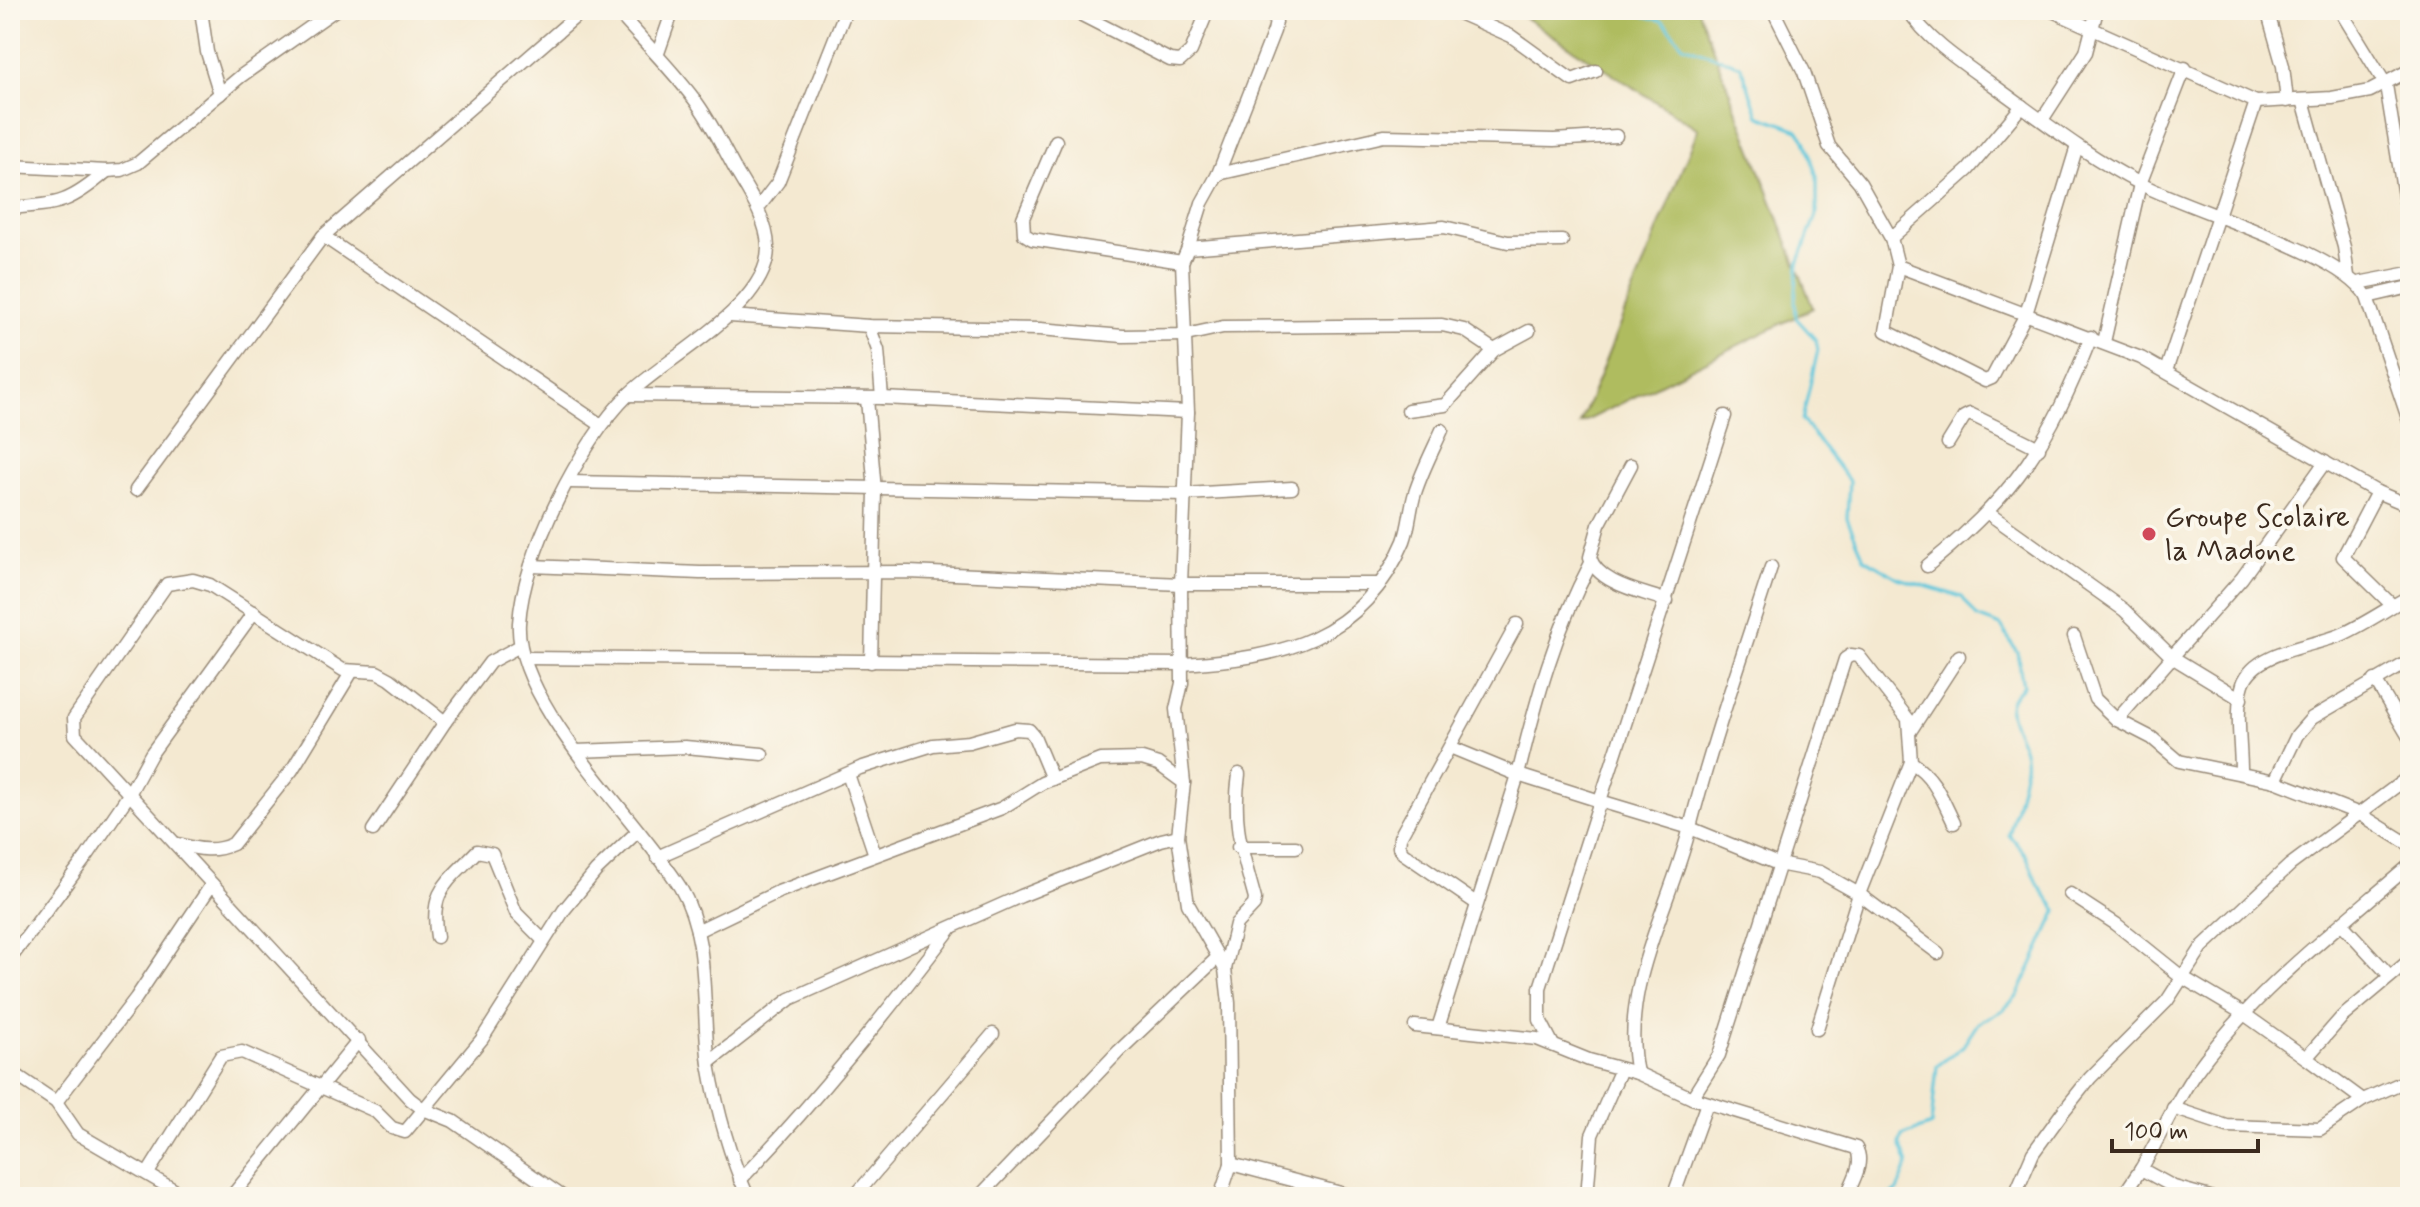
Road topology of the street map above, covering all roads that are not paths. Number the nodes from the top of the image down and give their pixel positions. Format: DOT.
graph roads {
  1 [pos="201,10"];
  2 [pos="335,10"];
  3 [pos="583,10"];
  4 [pos="616,10"];
  5 [pos="673,10"];
  6 [pos="846,10"];
  7 [pos="1072,10"];
  8 [pos="1208,10"];
  9 [pos="1266,10"];
  10 [pos="1452,10"];
  11 [pos="1773,10"];
  12 [pos="1908,10"];
  13 [pos="1924,10"];
  14 [pos="2050,10"];
  15 [pos="2097,10"];
  16 [pos="2267,10"];
  17 [pos="2340,10"];
  18 [pos="1916,23"];
  19 [pos="2094,28"];
  20 [pos="658,53"];
  21 [pos="2185,68"];
  22 [pos="2410,70"];
  23 [pos="1596,71"];
  24 [pos="2386,85"];
  25 [pos="220,94"];
  26 [pos="2303,100"];
  27 [pos="2287,101"];
  28 [pos="2256,102"];
  29 [pos="2022,106"];
  30 [pos="2042,120"];
  31 [pos="1616,136"];
  32 [pos="1056,141"];
  33 [pos="2077,146"];
  34 [pos="10,166"];
  35 [pos="107,171"];
  36 [pos="1218,174"];
  37 [pos="2140,184"];
  38 [pos="10,208"];
  39 [pos="758,208"];
  40 [pos="2217,217"];
  41 [pos="2410,233"];
  42 [pos="323,236"];
  43 [pos="1891,238"];
  44 [pos="1562,241"];
  45 [pos="1188,248"];
  46 [pos="1182,262"];
  47 [pos="1898,266"];
  48 [pos="2410,273"];
  49 [pos="2353,280"];
  50 [pos="2410,287"];
  51 [pos="2367,297"];
  52 [pos="2026,314"];
  53 [pos="730,316"];
  54 [pos="869,326"];
  55 [pos="1529,331"];
  56 [pos="1186,335"];
  57 [pos="2091,337"];
  58 [pos="2104,342"];
  59 [pos="1494,350"];
  60 [pos="2166,371"];
  61 [pos="628,395"];
  62 [pos="882,398"];
  63 [pos="867,399"];
  64 [pos="1408,410"];
  65 [pos="1188,412"];
  66 [pos="1725,416"];
  67 [pos="2410,424"];
  68 [pos="601,425"];
  69 [pos="1442,430"];
  70 [pos="1948,443"];
  71 [pos="2039,448"];
  72 [pos="2325,462"];
  73 [pos="1631,465"];
  74 [pos="569,482"];
  75 [pos="1292,488"];
  76 [pos="136,490"];
  77 [pos="875,491"];
  78 [pos="2377,492"];
  79 [pos="1185,494"];
  80 [pos="2410,506"];
  81 [pos="1988,513"];
  82 [pos="1591,563"];
  83 [pos="531,566"];
  84 [pos="1927,566"];
  85 [pos="1771,567"];
  86 [pos="871,575"];
  87 [pos="1181,584"];
  88 [pos="1380,584"];
  89 [pos="2410,596"];
  90 [pos="1667,601"];
  91 [pos="2392,605"];
  92 [pos="254,612"];
  93 [pos="1517,624"];
  94 [pos="2074,636"];
  95 [pos="523,652"];
  96 [pos="1959,656"];
  97 [pos="2172,657"];
  98 [pos="2410,661"];
  99 [pos="871,662"];
  100 [pos="1182,664"];
  101 [pos="351,673"];
  102 [pos="2375,680"];
  103 [pos="2241,699"];
  104 [pos="2117,720"];
  105 [pos="445,722"];
  106 [pos="1911,730"];
  107 [pos="2410,739"];
  108 [pos="1450,747"];
  109 [pos="576,751"];
  110 [pos="762,754"];
  111 [pos="1911,762"];
  112 [pos="2241,771"];
  113 [pos="848,774"];
  114 [pos="1239,774"];
  115 [pos="1518,775"];
  116 [pos="2410,776"];
  117 [pos="1052,779"];
  118 [pos="2275,781"];
  119 [pos="1184,783"];
  120 [pos="128,796"];
  121 [pos="1600,801"];
  122 [pos="2360,814"];
  123 [pos="1954,823"];
  124 [pos="1690,828"];
  125 [pos="373,830"];
  126 [pos="637,832"];
  127 [pos="1178,836"];
  128 [pos="178,844"];
  129 [pos="2410,845"];
  130 [pos="1238,847"];
  131 [pos="1296,847"];
  132 [pos="875,855"];
  133 [pos="657,857"];
  134 [pos="1778,864"];
  135 [pos="2410,865"];
  136 [pos="212,884"];
  137 [pos="1859,894"];
  138 [pos="2070,894"];
  139 [pos="1476,903"];
  140 [pos="2342,924"];
  141 [pos="953,926"];
  142 [pos="697,931"];
  143 [pos="437,937"];
  144 [pos="543,940"];
  145 [pos="1938,953"];
  146 [pos="10,959"];
  147 [pos="2410,960"];
  148 [pos="1221,963"];
  149 [pos="2390,976"];
  150 [pos="2182,977"];
  151 [pos="2244,1014"];
  152 [pos="1415,1026"];
  153 [pos="1438,1028"];
  154 [pos="1817,1029"];
  155 [pos="993,1034"];
  156 [pos="359,1040"];
  157 [pos="1553,1045"];
  158 [pos="2306,1058"];
  159 [pos="709,1062"];
  160 [pos="1621,1069"];
  161 [pos="10,1071"];
  162 [pos="1637,1073"];
  163 [pos="2410,1079"];
  164 [pos="322,1089"];
  165 [pos="1692,1098"];
  166 [pos="2363,1100"];
  167 [pos="56,1102"];
  168 [pos="1707,1103"];
  169 [pos="2173,1108"];
  170 [pos="423,1109"];
  171 [pos="1231,1164"];
  172 [pos="2141,1169"];
  173 [pos="148,1173"];
  174 [pos="740,1180"];
  175 [pos="186,1197"];
  176 [pos="231,1197"];
  177 [pos="563,1197"];
  178 [pos="748,1197"];
  179 [pos="854,1197"];
  180 [pos="979,1197"];
  181 [pos="1220,1197"];
  182 [pos="1356,1197"];
  183 [pos="1587,1197"];
  184 [pos="1673,1197"];
  185 [pos="1846,1197"];
  186 [pos="2014,1197"];
  187 [pos="2122,1197"];
  188 [pos="2210,1197"];
  1 -- 25 [label="street"];
  2 -- 25 [label="street"];
  3 -- 42 [label="street"];
  4 -- 20 [label="street"];
  5 -- 20 [label="street"];
  6 -- 39 [label="street"];
  7 -- 8 [label="street"];
  9 -- 36 [label="street"];
  10 -- 23 [label="street"];
  11 -- 43 [label="street"];
  12 -- 18 [label="street"];
  13 -- 18 [label="street"];
  14 -- 19 [label="street"];
  15 -- 19 [label="street"];
  16 -- 27 [label="street"];
  17 -- 24 [label="street"];
  18 -- 29 [label="street"];
  19 -- 21 [label="street"];
  19 -- 30 [label="street"];
  20 -- 39 [label="street"];
  21 -- 28 [label="street"];
  21 -- 37 [label="street"];
  22 -- 24 [label="street"];
  24 -- 26 [label="street"];
  24 -- 41 [label="street"];
  25 -- 35 [label="street"];
  26 -- 27 [label="street"];
  26 -- 49 [label="street"];
  27 -- 28 [label="street"];
  28 -- 40 [label="street"];
  29 -- 30 [label="street"];
  29 -- 43 [label="street"];
  30 -- 33 [label="street"];
  31 -- 36 [label="street"];
  32 -- 46 [label="street"];
  33 -- 37 [label="street"];
  33 -- 52 [label="street"];
  34 -- 35 [label="street"];
  35 -- 38 [label="street"];
  36 -- 45 [label="street"];
  37 -- 40 [label="street"];
  37 -- 58 [label="street"];
  39 -- 53 [label="street"];
  40 -- 49 [label="street"];
  40 -- 60 [label="street"];
  42 -- 68 [label="street"];
  42 -- 76 [label="street"];
  43 -- 47 [label="street"];
  44 -- 45 [label="street"];
  45 -- 46 [label="street"];
  46 -- 56 [label="street"];
  47 -- 52 [label="street"];
  47 -- 52 [label="street"];
  48 -- 49 [label="street"];
  49 -- 51 [label="street"];
  50 -- 51 [label="street"];
  51 -- 67 [label="street"];
  52 -- 57 [label="street"];
  53 -- 54 [label="street"];
  53 -- 61 [label="street"];
  54 -- 56 [label="street"];
  54 -- 62 [label="street"];
  55 -- 59 [label="street"];
  56 -- 59 [label="street"];
  56 -- 65 [label="street"];
  57 -- 58 [label="street"];
  57 -- 71 [label="street"];
  58 -- 60 [label="street"];
  59 -- 64 [label="street"];
  60 -- 72 [label="street"];
  61 -- 63 [label="street"];
  61 -- 68 [label="street"];
  62 -- 63 [label="street"];
  62 -- 65 [label="street"];
  63 -- 77 [label="street"];
  65 -- 79 [label="street"];
  66 -- 90 [label="street"];
  68 -- 74 [label="street"];
  69 -- 88 [label="street"];
  70 -- 71 [label="street"];
  71 -- 81 [label="street"];
  72 -- 78 [label="street"];
  72 -- 97 [label="street"];
  73 -- 82 [label="street"];
  74 -- 77 [label="street"];
  74 -- 83 [label="street"];
  75 -- 79 [label="street"];
  77 -- 79 [label="street"];
  77 -- 86 [label="street"];
  78 -- 80 [label="street"];
  78 -- 91 [label="street"];
  79 -- 87 [label="street"];
  81 -- 84 [label="street"];
  81 -- 97 [label="street"];
  82 -- 90 [label="street"];
  82 -- 115 [label="street"];
  83 -- 86 [label="street"];
  83 -- 95 [label="street"];
  85 -- 124 [label="street"];
  86 -- 87 [label="street"];
  86 -- 99 [label="street"];
  87 -- 88 [label="street"];
  87 -- 100 [label="street"];
  88 -- 100 [label="street"];
  89 -- 91 [label="street"];
  90 -- 121 [label="street"];
  91 -- 103 [label="street"];
  92 -- 101 [label="street"];
  92 -- 120 [label="street"];
  92 -- 120 [label="street"];
  93 -- 108 [label="street"];
  94 -- 104 [label="street"];
  95 -- 99 [label="street"];
  95 -- 105 [label="street"];
  95 -- 109 [label="street"];
  96 -- 106 [label="street"];
  97 -- 103 [label="street"];
  97 -- 104 [label="street"];
  98 -- 102 [label="street"];
  99 -- 100 [label="street"];
  100 -- 119 [label="street"];
  101 -- 105 [label="street"];
  101 -- 128 [label="street"];
  102 -- 107 [label="street"];
  102 -- 118 [label="street"];
  103 -- 112 [label="street"];
  104 -- 112 [label="street"];
  105 -- 125 [label="street"];
  106 -- 111 [label="street"];
  106 -- 134 [label="street"];
  108 -- 115 [label="street"];
  108 -- 139 [label="street"];
  109 -- 110 [label="street"];
  109 -- 126 [label="street"];
  111 -- 123 [label="street"];
  111 -- 137 [label="street"];
  112 -- 118 [label="street"];
  113 -- 117 [label="street"];
  113 -- 132 [label="street"];
  113 -- 133 [label="street"];
  114 -- 130 [label="street"];
  115 -- 121 [label="street"];
  115 -- 139 [label="street"];
  116 -- 122 [label="street"];
  117 -- 119 [label="street"];
  117 -- 132 [label="street"];
  118 -- 122 [label="street"];
  119 -- 127 [label="street"];
  120 -- 128 [label="street"];
  120 -- 146 [label="street"];
  121 -- 124 [label="street"];
  121 -- 157 [label="street"];
  122 -- 129 [label="street"];
  122 -- 150 [label="street"];
  124 -- 134 [label="street"];
  124 -- 162 [label="street"];
  126 -- 133 [label="street"];
  126 -- 144 [label="street"];
  127 -- 141 [label="street"];
  127 -- 148 [label="street"];
  128 -- 136 [label="street"];
  130 -- 131 [label="street"];
  130 -- 148 [label="street"];
  132 -- 142 [label="street"];
  133 -- 142 [label="street"];
  134 -- 137 [label="street"];
  134 -- 165 [label="street"];
  135 -- 140 [label="street"];
  136 -- 156 [label="street"];
  136 -- 167 [label="street"];
  137 -- 145 [label="street"];
  137 -- 154 [label="street"];
  138 -- 150 [label="street"];
  139 -- 153 [label="street"];
  140 -- 149 [label="street"];
  140 -- 151 [label="street"];
  141 -- 159 [label="street"];
  141 -- 174 [label="street"];
  142 -- 159 [label="street"];
  143 -- 144 [label="street"];
  144 -- 170 [label="street"];
  147 -- 149 [label="street"];
  148 -- 171 [label="street"];
  148 -- 180 [label="street"];
  149 -- 158 [label="street"];
  150 -- 151 [label="street"];
  150 -- 186 [label="street"];
  151 -- 158 [label="street"];
  151 -- 169 [label="street"];
  152 -- 153 [label="street"];
  153 -- 157 [label="street"];
  155 -- 179 [label="street"];
  156 -- 164 [label="street"];
  156 -- 170 [label="street"];
  157 -- 160 [label="street"];
  158 -- 166 [label="street"];
  159 -- 174 [label="street"];
  160 -- 162 [label="street"];
  160 -- 183 [label="street"];
  161 -- 167 [label="street"];
  162 -- 165 [label="street"];
  163 -- 166 [label="street"];
  164 -- 170 [label="street"];
  164 -- 173 [label="street"];
  164 -- 176 [label="street"];
  165 -- 168 [label="street"];
  166 -- 169 [label="street"];
  167 -- 173 [label="street"];
  168 -- 184 [label="street"];
  168 -- 185 [label="street"];
  169 -- 172 [label="street"];
  170 -- 177 [label="street"];
  171 -- 181 [label="street"];
  171 -- 182 [label="street"];
  172 -- 187 [label="street"];
  172 -- 188 [label="street"];
  173 -- 175 [label="street"];
  174 -- 178 [label="street"];
}
